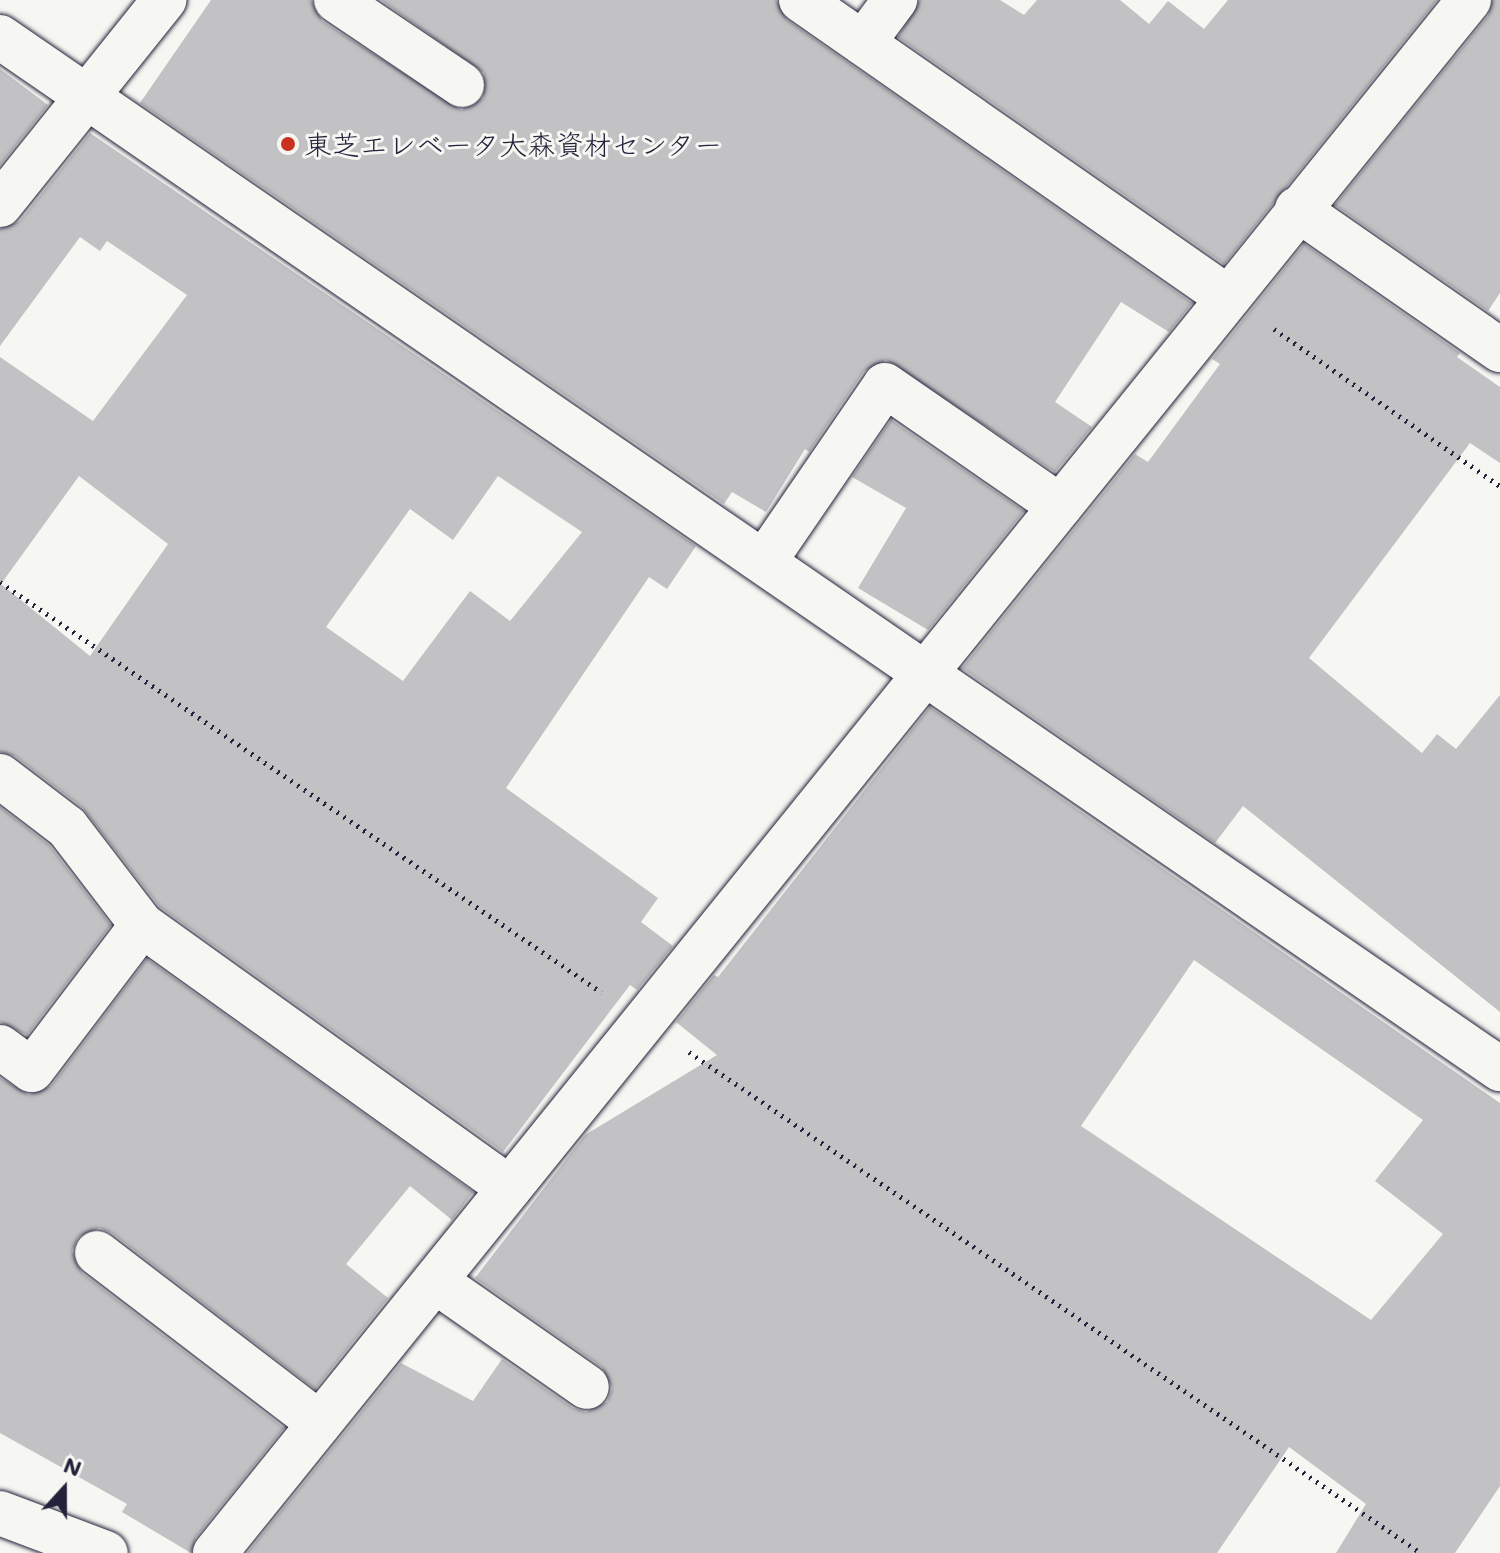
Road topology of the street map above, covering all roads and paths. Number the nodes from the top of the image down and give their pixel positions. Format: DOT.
graph roads {
  1 [pos="164,0"];
  2 [pos="336,0"];
  3 [pos="801,0"];
  4 [pos="895,0"];
  5 [pos="1469,0"];
  6 [pos="0,37"];
  7 [pos="863,43"];
  8 [pos="462,85"];
  9 [pos="88,96"];
  10 [pos="0,205"];
  11 [pos="1297,209"];
  12 [pos="1227,297"];
  13 [pos="1500,350"];
  14 [pos="1500,486"];
  15 [pos="1060,506"];
  16 [pos="764,562"];
  17 [pos="0,582"];
  18 [pos="926,673"];
  19 [pos="0,776"];
  20 [pos="142,925"];
  21 [pos="645,1022"];
  22 [pos="0,1047"];
  23 [pos="1500,1069"];
  24 [pos="510,1188"];
  25 [pos="97,1253"];
  26 [pos="435,1281"];
  27 [pos="587,1387"];
  28 [pos="319,1423"];
  29 [pos="0,1513"];
  30 [pos="106,1553"];
  31 [pos="215,1553"];
  32 [pos="1421,1553"];
  1 -- 9 [label="street"];
  2 -- 8 [label="street"];
  3 -- 7 [label="street"];
  4 -- 7 [label="street"];
  5 -- 11 [label="street"];
  6 -- 9 [label="street"];
  7 -- 12 [label="street"];
  9 -- 10 [label="street"];
  9 -- 16 [label="street"];
  11 -- 12 [label="street"];
  11 -- 13 [label="street"];
  12 -- 14 [label="path"];
  12 -- 15 [label="street"];
  15 -- 16 [label="street"];
  15 -- 18 [label="street"];
  16 -- 18 [label="street"];
  17 -- 21 [label="path"];
  18 -- 21 [label="street"];
  18 -- 23 [label="street"];
  19 -- 20 [label="street"];
  20 -- 22 [label="street"];
  20 -- 24 [label="street"];
  21 -- 24 [label="street"];
  21 -- 32 [label="path"];
  24 -- 26 [label="street"];
  25 -- 28 [label="street"];
  26 -- 27 [label="street"];
  26 -- 28 [label="street"];
  28 -- 31 [label="street"];
  29 -- 30 [label="street"];
}
